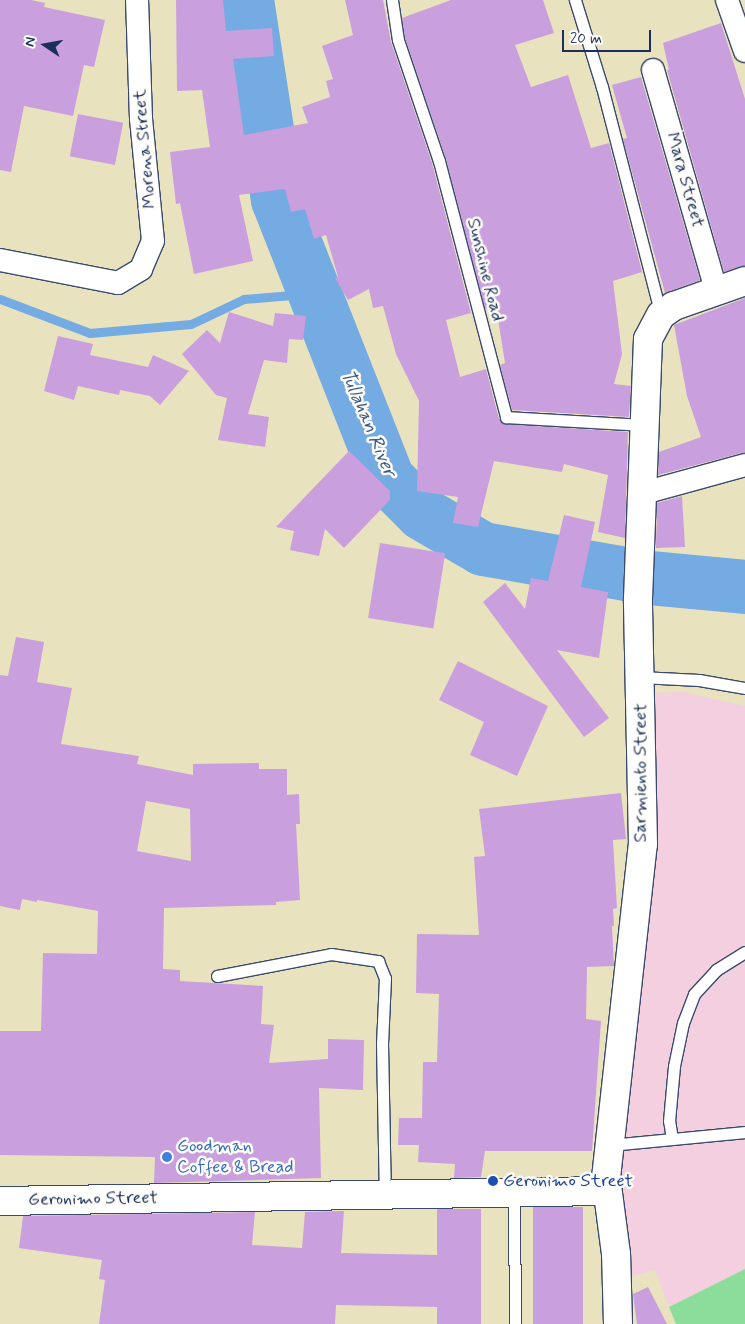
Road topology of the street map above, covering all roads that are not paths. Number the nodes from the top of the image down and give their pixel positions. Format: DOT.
graph roads {
  1 [pos="136,0"];
  2 [pos="392,0"];
  3 [pos="575,0"];
  4 [pos="727,0"];
  5 [pos="745,51"];
  6 [pos="653,70"];
  7 [pos="0,260"];
  8 [pos="745,281"];
  9 [pos="716,290"];
  10 [pos="661,316"];
  11 [pos="643,425"];
  12 [pos="745,465"];
  13 [pos="640,494"];
  14 [pos="640,677"];
  15 [pos="745,688"];
  16 [pos="745,952"];
  17 [pos="217,976"];
  18 [pos="745,1132"];
  19 [pos="672,1138"];
  20 [pos="609,1145"];
  21 [pos="606,1191"];
  22 [pos="514,1192"];
  23 [pos="385,1195"];
  24 [pos="0,1201"];
  25 [pos="515,1324"];
  26 [pos="618,1324"];
  1 -- 7 [label="street, Morena Street"];
  2 -- 11 [label="lane, Sunshine Road"];
  3 -- 10 [label="lane"];
  4 -- 5 [label="street"];
  6 -- 9 [label="street, Mara Street"];
  8 -- 9 [label="street"];
  9 -- 10 [label="street"];
  10 -- 11 [label="street, Sarmiento Street"];
  11 -- 13 [label="street, Sarmiento Street"];
  12 -- 13 [label="street"];
  13 -- 14 [label="street, Sarmiento Street"];
  14 -- 15 [label="lane"];
  14 -- 20 [label="street, Sarmiento Street"];
  16 -- 19 [label="lane"];
  17 -- 23 [label="lane"];
  18 -- 19 [label="lane"];
  19 -- 20 [label="lane"];
  20 -- 21 [label="street, Sarmiento Street"];
  21 -- 22 [label="street, Geronimo Street"];
  21 -- 26 [label="street, Sarmiento Street"];
  22 -- 23 [label="street, Geronimo Street"];
  22 -- 25 [label="lane"];
  23 -- 24 [label="street, Geronimo Street"];
}
